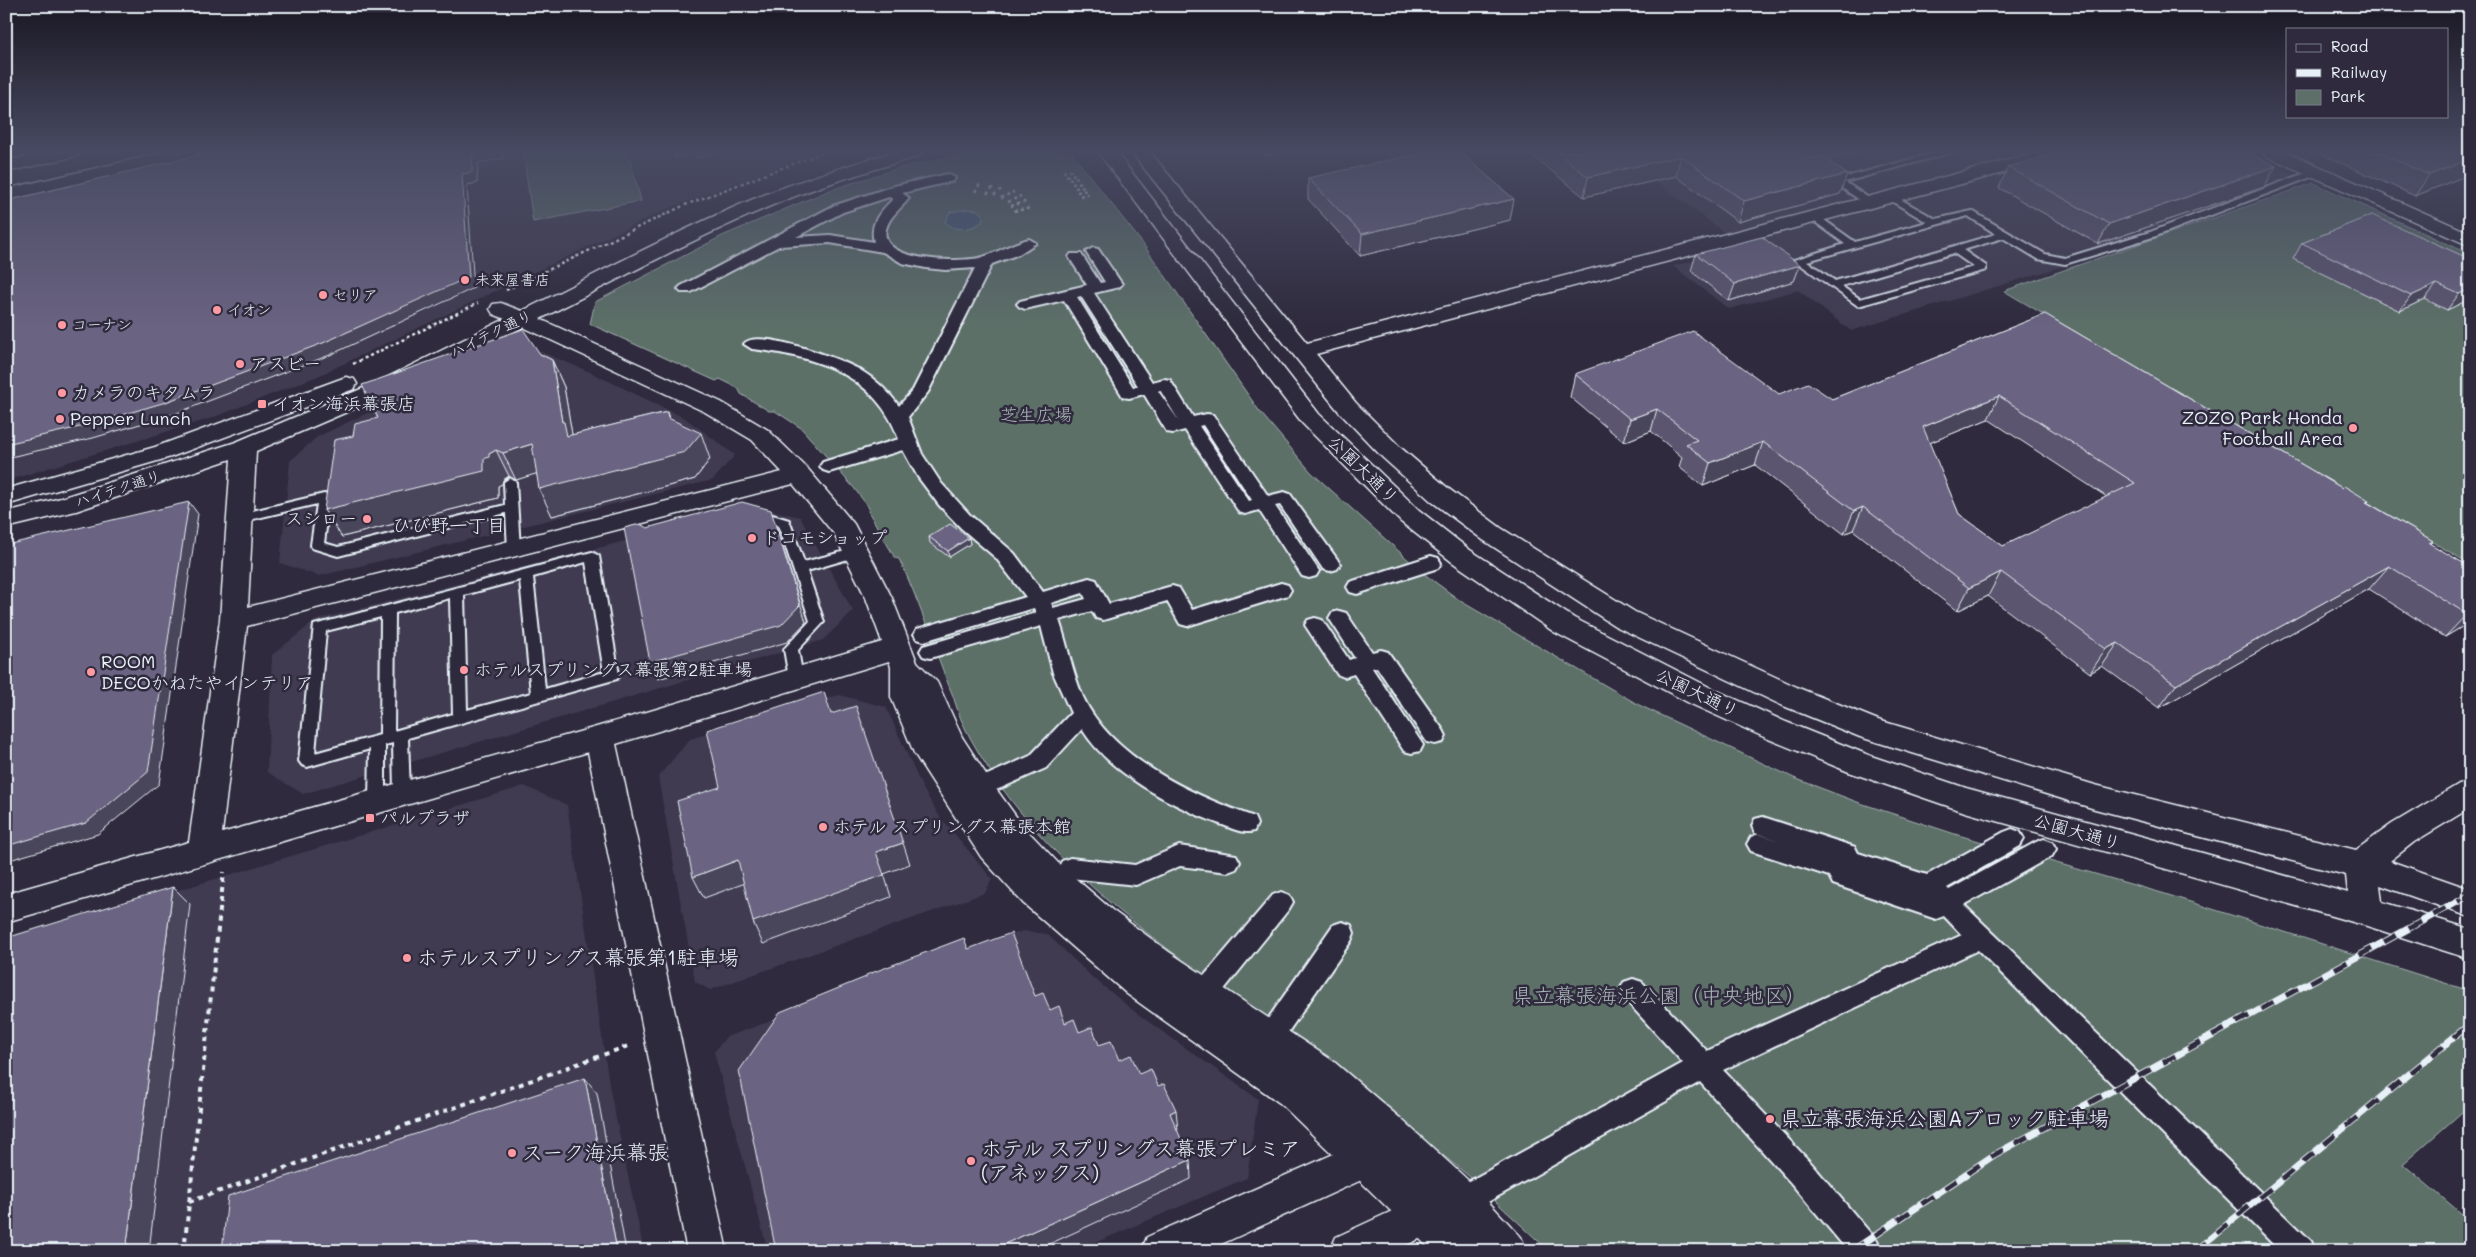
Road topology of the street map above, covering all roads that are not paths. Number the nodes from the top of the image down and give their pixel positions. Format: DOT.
graph roads {
  1 [pos="703,211"];
  2 [pos="744,211"];
  3 [pos="835,211"];
  4 [pos="888,211"];
  5 [pos="1152,211"];
  6 [pos="1188,211"];
  7 [pos="1838,211"];
  8 [pos="1915,211"];
  9 [pos="2214,211"];
  10 [pos="2404,211"];
  11 [pos="1814,217"];
  12 [pos="1934,222"];
  13 [pos="2006,234"];
  14 [pos="2470,240"];
  15 [pos="1029,243"];
  16 [pos="768,244"];
  17 [pos="1853,245"];
  18 [pos="885,248"];
  19 [pos="1955,250"];
  20 [pos="1093,252"];
  21 [pos="1076,257"];
  22 [pos="986,261"];
  23 [pos="1834,285"];
  24 [pos="686,289"];
  25 [pos="1091,289"];
  26 [pos="1068,294"];
  27 [pos="495,301"];
  28 [pos="1025,304"];
  29 [pos="523,319"];
  30 [pos="1114,335"];
  31 [pos="1095,339"];
  32 [pos="752,344"];
  33 [pos="1302,351"];
  34 [pos="1128,357"];
  35 [pos="1109,361"];
  36 [pos="1148,388"];
  37 [pos="899,418"];
  38 [pos="1189,423"];
  39 [pos="909,442"];
  40 [pos="244,447"];
  41 [pos="1233,458"];
  42 [pos="1215,462"];
  43 [pos="829,466"];
  44 [pos="799,475"];
  45 [pos="510,482"];
  46 [pos="6,497"];
  47 [pos="1264,503"];
  48 [pos="512,507"];
  49 [pos="744,515"];
  50 [pos="240,518"];
  51 [pos="6,520"];
  52 [pos="1313,540"];
  53 [pos="1292,546"];
  54 [pos="514,548"];
  55 [pos="856,552"];
  56 [pos="1431,563"];
  57 [pos="1330,564"];
  58 [pos="800,568"];
  59 [pos="1309,571"];
  60 [pos="526,574"];
  61 [pos="1357,587"];
  62 [pos="1281,590"];
  63 [pos="457,592"];
  64 [pos="1044,608"];
  65 [pos="388,610"];
  66 [pos="1339,618"];
  67 [pos="234,620"];
  68 [pos="1315,625"];
  69 [pos="914,650"];
  70 [pos="1364,663"];
  71 [pos="794,664"];
  72 [pos="539,696"];
  73 [pos="1412,702"];
  74 [pos="1389,710"];
  75 [pos="1083,714"];
  76 [pos="460,718"];
  77 [pos="1435,736"];
  78 [pos="600,737"];
  79 [pos="388,738"];
  80 [pos="1412,745"];
  81 [pos="993,782"];
  82 [pos="2470,793"];
  83 [pos="389,797"];
  84 [pos="1246,824"];
  85 [pos="1761,835"];
  86 [pos="2012,839"];
  87 [pos="2044,849"];
  88 [pos="214,860"];
  89 [pos="1228,862"];
  90 [pos="2361,865"];
  91 [pos="1070,868"];
  92 [pos="1938,894"];
  93 [pos="1280,902"];
  94 [pos="2470,903"];
  95 [pos="6,908"];
  96 [pos="2367,912"];
  97 [pos="1342,933"];
  98 [pos="1982,937"];
  99 [pos="2470,944"];
  100 [pos="1213,984"];
  101 [pos="1633,990"];
  102 [pos="1277,1027"];
  103 [pos="1703,1066"];
  104 [pos="1364,1159"];
  105 [pos="1424,1165"];
  106 [pos="1476,1193"];
  107 [pos="1424,1216"];
  108 [pos="707,1251"];
  109 [pos="1161,1251"];
  110 [pos="1350,1251"];
  111 [pos="1462,1251"];
  112 [pos="1507,1251"];
  113 [pos="1867,1251"];
  114 [pos="2302,1251"];
  1 -- 27 [label="main road, ハイテク通り"];
  2 -- 29 [label="main road, ハイテク通り"];
  3 -- 16 [label="street"];
  4 -- 18 [label="street"];
  5 -- 96 [label="main road, 公園大通り"];
  6 -- 33 [label="main road, 公園大通り"];
  7 -- 11 [label="main road"];
  8 -- 12 [label="lane"];
  9 -- 13 [label="lane"];
  10 -- 14 [label="main road"];
  11 -- 17 [label="lane"];
  11 -- 33 [label="main road"];
  12 -- 13 [label="lane"];
  12 -- 17 [label="lane"];
  13 -- 19 [label="lane"];
  15 -- 22 [label="street"];
  16 -- 18 [label="street"];
  16 -- 24 [label="street"];
  17 -- 23 [label="lane"];
  18 -- 22 [label="street"];
  19 -- 23 [label="lane"];
  19 -- 23 [label="lane"];
  20 -- 25 [label="street"];
  21 -- 25 [label="street"];
  22 -- 37 [label="street"];
  25 -- 26 [label="street"];
  25 -- 30 [label="street"];
  26 -- 28 [label="street"];
  26 -- 31 [label="street"];
  27 -- 29 [label="main road"];
  27 -- 46 [label="main road, ハイテク通り"];
  29 -- 40 [label="main road, ハイテク通り"];
  29 -- 44 [label="main road"];
  30 -- 31 [label="street"];
  30 -- 34 [label="street"];
  31 -- 35 [label="street"];
  32 -- 37 [label="street"];
  33 -- 90 [label="main road, 公園大通り"];
  34 -- 35 [label="street"];
  34 -- 36 [label="street"];
  35 -- 36 [label="street"];
  36 -- 38 [label="street"];
  37 -- 39 [label="street"];
  38 -- 41 [label="street"];
  38 -- 42 [label="street"];
  39 -- 43 [label="street"];
  39 -- 64 [label="street"];
  40 -- 50 [label="main road"];
  40 -- 51 [label="main road, ハイテク通り"];
  41 -- 42 [label="street"];
  41 -- 47 [label="street"];
  42 -- 47 [label="street"];
  44 -- 54 [label="main road"];
  44 -- 55 [label="main road"];
  45 -- 48 [label="lane"];
  47 -- 52 [label="street"];
  47 -- 53 [label="street"];
  48 -- 50 [label="lane"];
  48 -- 54 [label="lane"];
  49 -- 58 [label="lane"];
  50 -- 67 [label="main road"];
  52 -- 53 [label="street"];
  52 -- 57 [label="street"];
  53 -- 59 [label="street"];
  54 -- 67 [label="main road"];
  55 -- 58 [label="lane"];
  55 -- 69 [label="main road"];
  56 -- 61 [label="street"];
  58 -- 71 [label="lane"];
  60 -- 63 [label="lane"];
  60 -- 72 [label="lane"];
  60 -- 72 [label="lane"];
  62 -- 64 [label="street"];
  63 -- 65 [label="lane"];
  63 -- 76 [label="lane"];
  64 -- 69 [label="street"];
  64 -- 75 [label="street"];
  65 -- 79 [label="lane"];
  65 -- 79 [label="lane"];
  66 -- 70 [label="street"];
  67 -- 88 [label="main road"];
  68 -- 70 [label="street"];
  69 -- 71 [label="main road"];
  69 -- 104 [label="main road"];
  69 -- 105 [label="main road"];
  70 -- 73 [label="street"];
  70 -- 74 [label="street"];
  71 -- 78 [label="main road"];
  72 -- 76 [label="lane"];
  73 -- 74 [label="street"];
  73 -- 77 [label="street"];
  74 -- 80 [label="street"];
  75 -- 81 [label="street"];
  75 -- 84 [label="street"];
  76 -- 79 [label="lane"];
  78 -- 83 [label="main road"];
  78 -- 108 [label="main road"];
  79 -- 83 [label="lane"];
  79 -- 83 [label="lane"];
  82 -- 90 [label="main road"];
  83 -- 88 [label="main road"];
  85 -- 92 [label="street"];
  86 -- 92 [label="street"];
  87 -- 92 [label="street"];
  88 -- 95 [label="main road"];
  89 -- 91 [label="street"];
  90 -- 94 [label="main road, 公園大通り"];
  90 -- 96 [label="main road"];
  92 -- 98 [label="street"];
  93 -- 100 [label="street"];
  96 -- 99 [label="main road, 公園大通り"];
  97 -- 102 [label="street"];
  98 -- 103 [label="street"];
  98 -- 114 [label="street"];
  101 -- 103 [label="street"];
  103 -- 106 [label="street"];
  103 -- 113 [label="street"];
  104 -- 105 [label="main road"];
  104 -- 107 [label="main road"];
  104 -- 109 [label="main road"];
  105 -- 107 [label="main road"];
  105 -- 112 [label="main road"];
  107 -- 110 [label="main road"];
  107 -- 111 [label="main road"];
}
